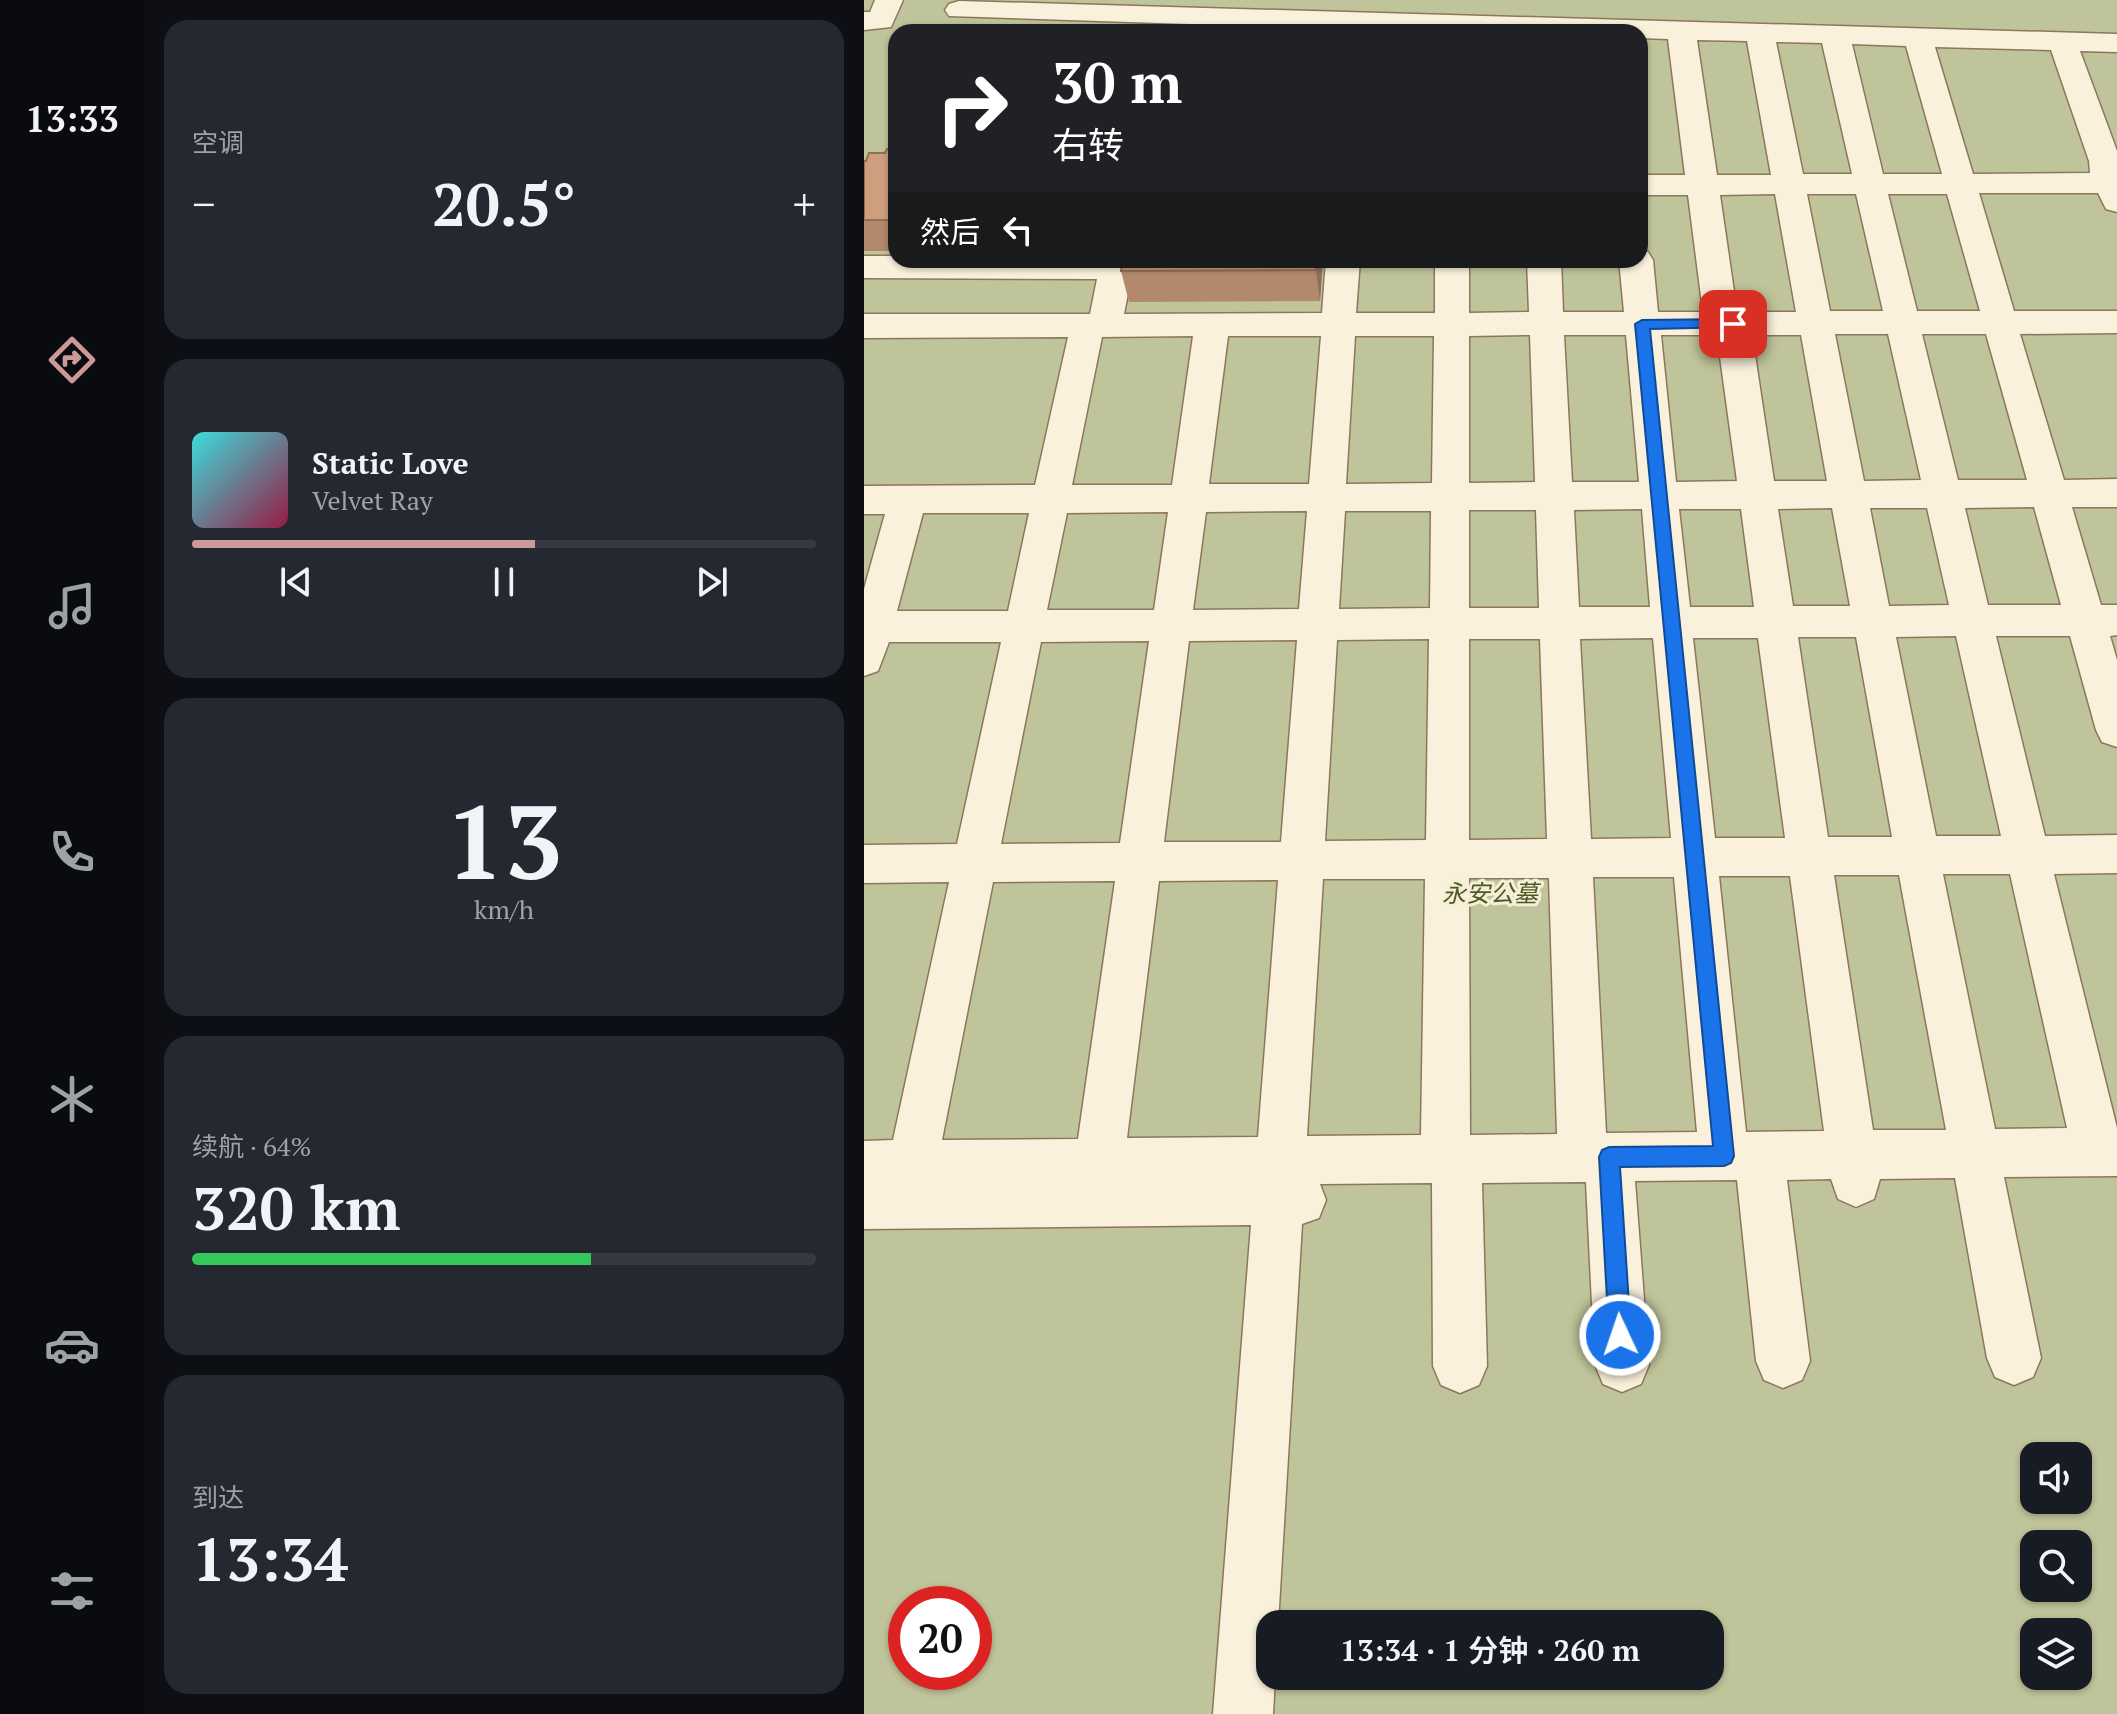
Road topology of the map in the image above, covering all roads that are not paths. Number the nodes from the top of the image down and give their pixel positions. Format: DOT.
graph roads {
  1 [pos="889,0"];
  2 [pos="1047,6"];
  3 [pos="959,10"];
  4 [pos="864,21"];
  5 [pos="1367,21"];
  6 [pos="1403,24"];
  7 [pos="1648,30"];
  8 [pos="1681,30"];
  9 [pos="1760,33"];
  10 [pos="1835,35"];
  11 [pos="1918,37"];
  12 [pos="2062,41"];
  13 [pos="2117,43"];
  14 [pos="1959,183"];
  15 [pos="1703,184"];
  16 [pos="1789,184"];
  17 [pos="1870,184"];
  18 [pos="1648,185"];
  19 [pos="2115,189"];
  20 [pos="864,267"];
  21 [pos="888,267"];
  22 [pos="1116,268"];
  23 [pos="1343,268"];
  24 [pos="1356,268"];
  25 [pos="1452,268"];
  26 [pos="1544,268"];
  27 [pos="1637,268"];
  28 [pos="1903,323"];
  29 [pos="1547,324"];
  30 [pos="1642,324"];
  31 [pos="1727,324"];
  32 [pos="1816,324"];
  33 [pos="2001,324"];
  34 [pos="2116,324"];
  35 [pos="1212,325"];
  36 [pos="1346,325"];
  37 [pos="1451,325"];
  38 [pos="864,326"];
  39 [pos="1096,326"];
  40 [pos="2049,493"];
  41 [pos="2117,493"];
  42 [pos="1943,494"];
  43 [pos="1757,495"];
  44 [pos="1849,495"];
  45 [pos="1555,496"];
  46 [pos="1659,496"];
  47 [pos="1450,497"];
  48 [pos="1334,498"];
  49 [pos="1051,499"];
  50 [pos="1189,499"];
  51 [pos="864,500"];
  52 [pos="908,500"];
  53 [pos="1972,620"];
  54 [pos="2101,620"];
  55 [pos="1873,621"];
  56 [pos="1776,622"];
  57 [pos="1560,623"];
  58 [pos="1671,623"];
  59 [pos="1326,624"];
  60 [pos="1449,624"];
  61 [pos="1171,625"];
  62 [pos="1024,626"];
  63 [pos="867,638"];
  64 [pos="2117,730"];
  65 [pos="2117,854"];
  66 [pos="2027,855"];
  67 [pos="1918,856"];
  68 [pos="1809,857"];
  69 [pos="1694,858"];
  70 [pos="1570,859"];
  71 [pos="1447,860"];
  72 [pos="1311,861"];
  73 [pos="1140,862"];
  74 [pos="864,864"];
  75 [pos="975,864"];
  76 [pos="2110,1162"];
  77 [pos="1099,1163"];
  78 [pos="864,1165"];
  79 [pos="912,1165"];
  80 [pos="1749,1166"];
  81 [pos="1601,1167"];
  82 [pos="1977,1168"];
  83 [pos="1453,1169"];
  84 [pos="1854,1170"];
  85 [pos="1293,1182"];
  86 [pos="864,1204"];
  87 [pos="2014,1358"];
  88 [pos="1783,1361"];
  89 [pos="1622,1365"];
  90 [pos="1460,1366"];
  91 [pos="1277,1610"];
  92 [pos="1272,1690"];
  93 [pos="1243,1714"];
  94 [pos="1271,1714"];
  1 -- 4 [label="lane"];
  2 -- 3 [label="lane"];
  2 -- 5 [label="lane"];
  5 -- 6 [label="lane"];
  7 -- 8 [label="lane"];
  8 -- 9 [label="lane"];
  8 -- 15 [label="lane"];
  9 -- 10 [label="lane"];
  9 -- 16 [label="lane"];
  10 -- 11 [label="lane"];
  10 -- 17 [label="lane"];
  11 -- 12 [label="lane"];
  11 -- 14 [label="lane"];
  12 -- 13 [label="lane"];
  12 -- 19 [label="lane"];
  14 -- 17 [label="lane"];
  14 -- 19 [label="lane"];
  14 -- 33 [label="lane"];
  15 -- 16 [label="lane"];
  15 -- 18 [label="lane"];
  15 -- 31 [label="lane"];
  16 -- 17 [label="lane"];
  16 -- 32 [label="lane"];
  17 -- 28 [label="lane"];
  20 -- 21 [label="lane"];
  22 -- 39 [label="lane"];
  23 -- 36 [label="lane"];
  24 -- 36 [label="lane"];
  25 -- 37 [label="lane"];
  26 -- 29 [label="lane"];
  27 -- 30 [label="lane"];
  28 -- 32 [label="lane"];
  28 -- 33 [label="lane"];
  28 -- 42 [label="lane"];
  29 -- 30 [label="lane"];
  29 -- 37 [label="lane"];
  29 -- 45 [label="lane"];
  30 -- 31 [label="lane"];
  30 -- 46 [label="lane"];
  31 -- 32 [label="lane"];
  31 -- 43 [label="lane"];
  32 -- 44 [label="lane"];
  33 -- 34 [label="lane"];
  33 -- 40 [label="lane"];
  35 -- 36 [label="lane"];
  35 -- 39 [label="lane"];
  35 -- 50 [label="lane"];
  36 -- 37 [label="lane"];
  36 -- 48 [label="lane"];
  37 -- 47 [label="lane"];
  38 -- 39 [label="lane"];
  39 -- 49 [label="lane"];
  40 -- 41 [label="lane"];
  40 -- 42 [label="lane"];
  40 -- 54 [label="lane"];
  42 -- 44 [label="lane"];
  42 -- 53 [label="lane"];
  43 -- 44 [label="lane"];
  43 -- 46 [label="lane"];
  43 -- 56 [label="lane"];
  44 -- 55 [label="lane"];
  45 -- 46 [label="lane"];
  45 -- 47 [label="lane"];
  45 -- 57 [label="lane"];
  46 -- 58 [label="lane"];
  47 -- 48 [label="lane"];
  47 -- 60 [label="lane"];
  48 -- 50 [label="lane"];
  48 -- 59 [label="lane"];
  49 -- 50 [label="lane"];
  49 -- 52 [label="lane"];
  49 -- 62 [label="lane"];
  50 -- 61 [label="lane"];
  51 -- 52 [label="lane"];
  52 -- 63 [label="lane"];
  53 -- 54 [label="lane"];
  53 -- 55 [label="lane"];
  53 -- 66 [label="lane"];
  54 -- 64 [label="lane"];
  55 -- 56 [label="lane"];
  55 -- 67 [label="lane"];
  56 -- 58 [label="lane"];
  56 -- 68 [label="lane"];
  57 -- 58 [label="lane"];
  57 -- 60 [label="lane"];
  57 -- 70 [label="lane"];
  58 -- 69 [label="lane"];
  59 -- 60 [label="lane"];
  59 -- 61 [label="lane"];
  59 -- 72 [label="lane"];
  60 -- 71 [label="lane"];
  61 -- 62 [label="lane"];
  61 -- 73 [label="lane"];
  62 -- 63 [label="lane"];
  62 -- 75 [label="lane"];
  65 -- 66 [label="lane"];
  66 -- 67 [label="lane"];
  66 -- 76 [label="lane"];
  67 -- 68 [label="lane"];
  67 -- 82 [label="lane"];
  68 -- 69 [label="lane"];
  68 -- 84 [label="lane"];
  69 -- 70 [label="lane"];
  69 -- 80 [label="lane"];
  70 -- 71 [label="lane"];
  70 -- 81 [label="lane"];
  71 -- 72 [label="lane"];
  71 -- 83 [label="lane"];
  72 -- 73 [label="lane"];
  72 -- 85 [label="lane"];
  73 -- 75 [label="lane"];
  73 -- 77 [label="lane"];
  74 -- 75 [label="lane"];
  75 -- 79 [label="lane"];
  76 -- 82 [label="lane"];
  77 -- 79 [label="lane"];
  77 -- 85 [label="lane"];
  78 -- 79 [label="lane"];
  80 -- 81 [label="lane"];
  80 -- 84 [label="lane"];
  80 -- 88 [label="lane"];
  81 -- 83 [label="lane"];
  81 -- 89 [label="lane"];
  82 -- 84 [label="lane"];
  82 -- 87 [label="lane"];
  83 -- 85 [label="lane"];
  83 -- 90 [label="lane"];
  85 -- 86 [label="lane"];
  85 -- 91 [label="lane"];
  85 -- 93 [label="lane"];
  92 -- 94 [label="lane"];
}
